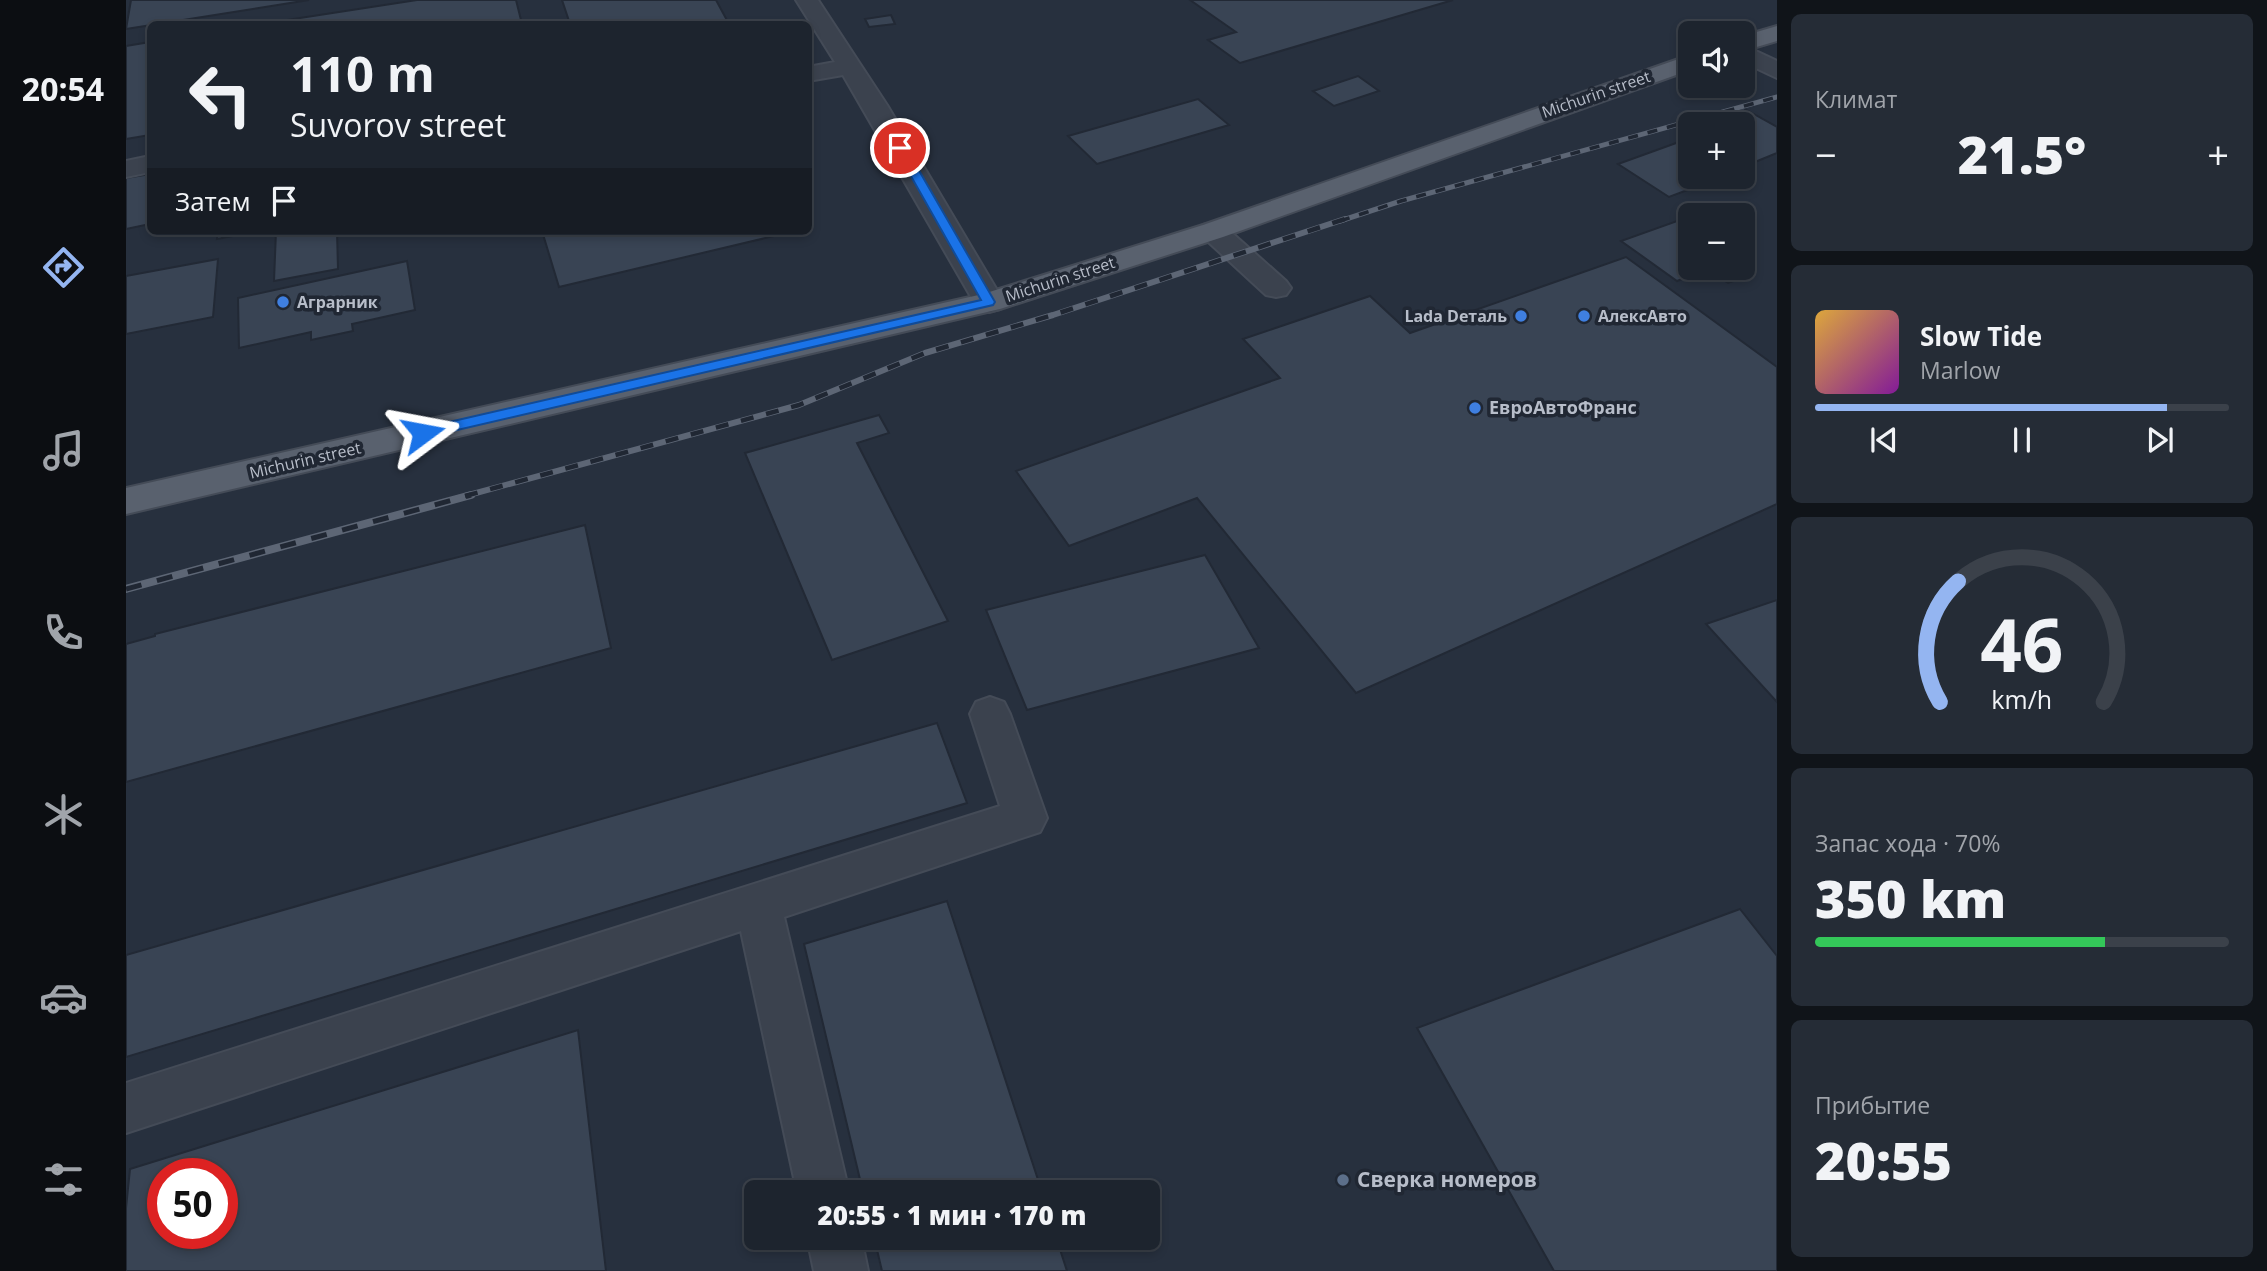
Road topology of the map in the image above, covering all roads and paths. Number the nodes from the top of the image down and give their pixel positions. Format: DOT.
graph roads {
  1 [pos="807,0"];
  2 [pos="1777,33"];
  3 [pos="819,39"];
  4 [pos="1755,40"];
  5 [pos="1755,59"];
  6 [pos="850,66"];
  7 [pos="1678,66"];
  8 [pos="1777,71"];
  9 [pos="812,73"];
  10 [pos="147,165"];
  11 [pos="126,169"];
  12 [pos="1213,230"];
  13 [pos="1276,288"];
  14 [pos="989,302"];
  15 [pos="126,501"];
  16 [pos="990,714"];
  17 [pos="758,904"];
  18 [pos="126,1108"];
  19 [pos="820,1180"];
  20 [pos="837,1250"];
  21 [pos="841,1271"];
  1 -- 3 [label="street"];
  2 -- 4 [label="main road"];
  3 -- 6 [label="street"];
  5 -- 8 [label="street"];
  6 -- 9 [label="street"];
  6 -- 14 [label="street"];
  7 -- 12 [label="main road, Michurin street"];
  10 -- 11 [label="street"];
  12 -- 13 [label="street"];
  12 -- 14 [label="main road, Michurin street"];
  14 -- 15 [label="main road, Michurin street"];
  16 -- 17 [label="street"];
  17 -- 18 [label="street"];
  17 -- 19 [label="street"];
  20 -- 21 [label="street"];
}
